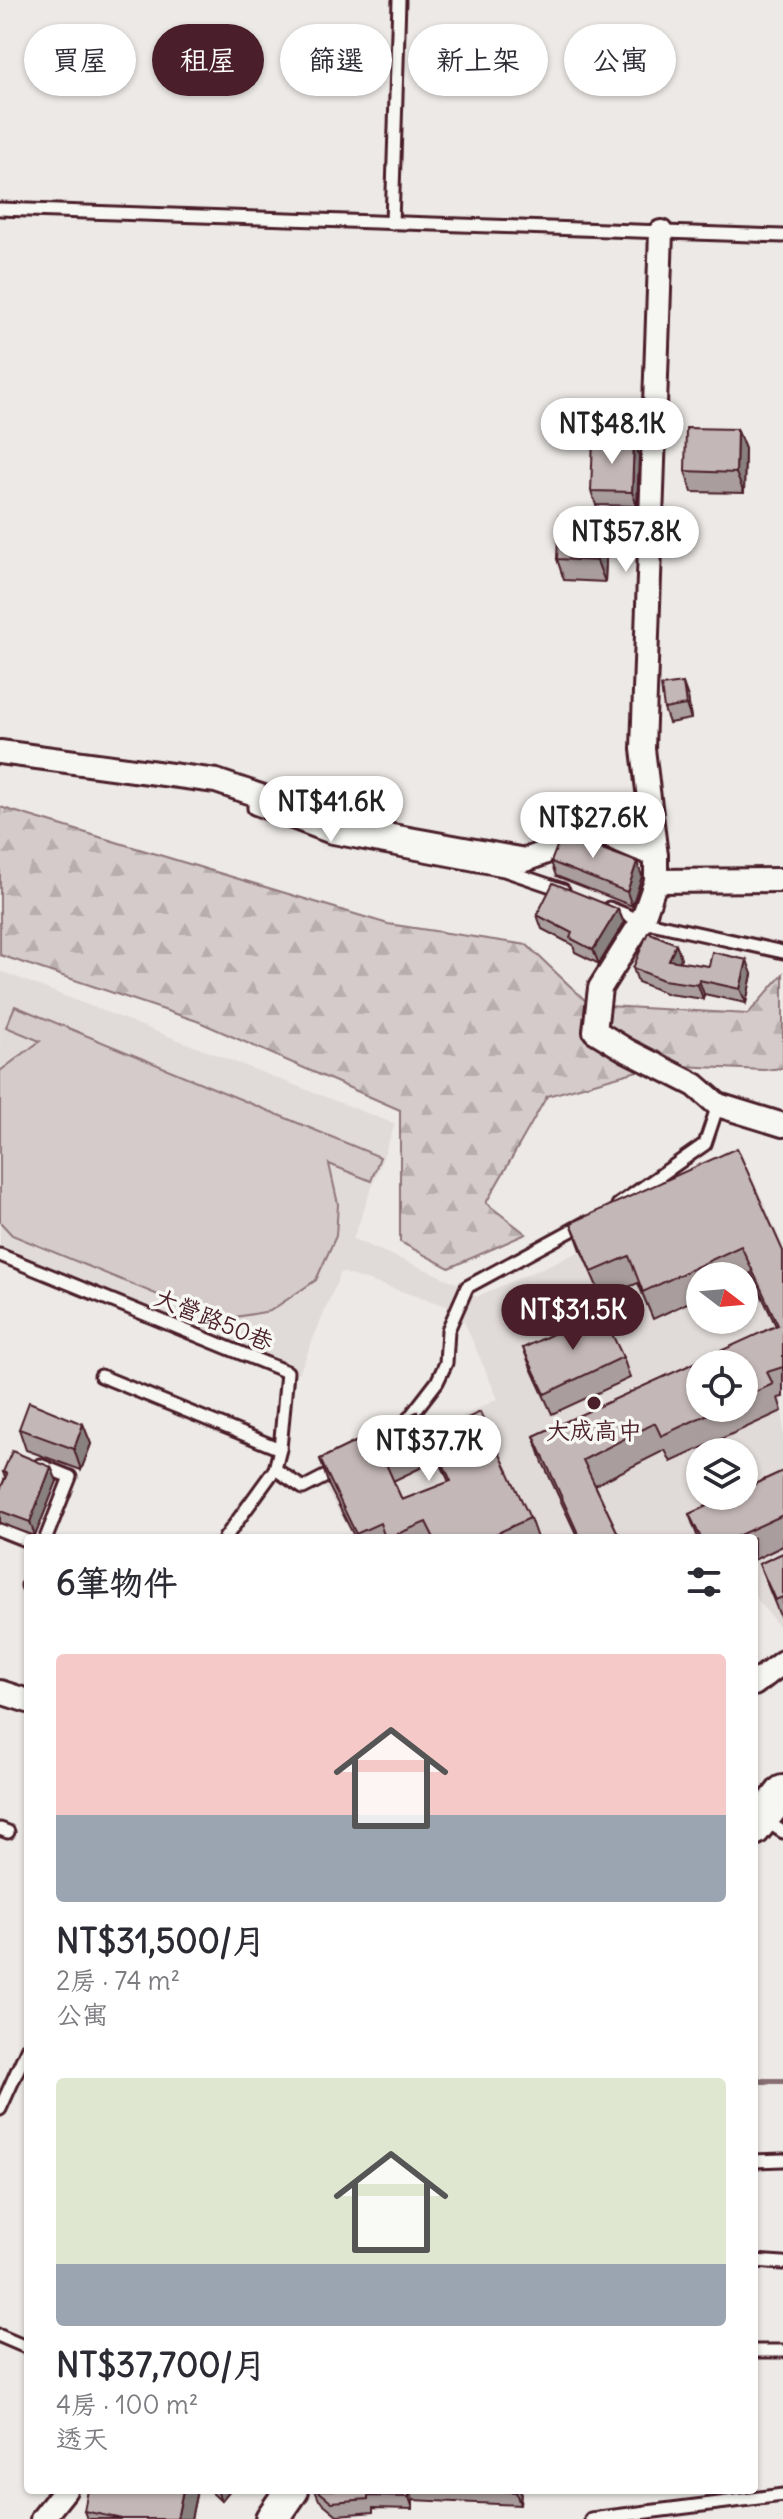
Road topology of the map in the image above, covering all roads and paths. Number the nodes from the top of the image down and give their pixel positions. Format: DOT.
graph roads {
  1 [pos="399,0"];
  2 [pos="0,209"];
  3 [pos="392,223"];
  4 [pos="661,232"];
  5 [pos="783,236"];
  6 [pos="0,752"];
  7 [pos="254,793"];
  8 [pos="656,856"];
  9 [pos="783,880"];
  10 [pos="656,881"];
  11 [pos="574,894"];
  12 [pos="601,905"];
  13 [pos="642,921"];
  14 [pos="783,952"];
  15 [pos="718,1105"];
  16 [pos="783,1125"];
  17 [pos="606,1212"];
  18 [pos="592,1219"];
  19 [pos="0,1255"];
  20 [pos="101,1376"];
  21 [pos="397,1435"];
  22 [pos="280,1449"];
  23 [pos="33,1462"];
  24 [pos="345,1466"];
  25 [pos="275,1469"];
  26 [pos="0,1530"];
  27 [pos="48,1534"];
  28 [pos="228,1534"];
  29 [pos="24,1539"];
  30 [pos="783,1662"];
  31 [pos="758,1681"];
  32 [pos="0,1692"];
  33 [pos="24,1700"];
  34 [pos="783,1792"];
  35 [pos="766,1827"];
  36 [pos="24,2056"];
  37 [pos="0,2109"];
  38 [pos="783,2160"];
  39 [pos="758,2161"];
  40 [pos="758,2261"];
  41 [pos="783,2263"];
  42 [pos="0,2336"];
  43 [pos="24,2346"];
  44 [pos="758,2351"];
  45 [pos="783,2351"];
  46 [pos="62,2494"];
  47 [pos="289,2494"];
  48 [pos="783,2495"];
  49 [pos="42,2519"];
  50 [pos="272,2519"];
  51 [pos="591,2519"];
  1 -- 3 [label="lane"];
  2 -- 3 [label="lane"];
  3 -- 4 [label="lane"];
  4 -- 5 [label="lane"];
  4 -- 8 [label="street"];
  6 -- 7 [label="street"];
  7 -- 8 [label="street"];
  7 -- 11 [label="lane"];
  8 -- 10 [label="street"];
  9 -- 10 [label="street"];
  10 -- 13 [label="street"];
  12 -- 13 [label="lane"];
  13 -- 14 [label="lane"];
  13 -- 15 [label="street"];
  15 -- 16 [label="street"];
  15 -- 17 [label="lane"];
  18 -- 21 [label="lane"];
  19 -- 22 [label="lane, 大營路50巷"];
  20 -- 22 [label="lane"];
  22 -- 25 [label="lane, 大營路50巷"];
  23 -- 27 [label="lane"];
  24 -- 25 [label="lane"];
  25 -- 28 [label="lane, 大營路50巷"];
  26 -- 29 [label="lane"];
  30 -- 31 [label="street"];
  32 -- 33 [label="street"];
  34 -- 35 [label="main road"];
  36 -- 37 [label="lane"];
  38 -- 39 [label="lane"];
  40 -- 41 [label="lane"];
  42 -- 43 [label="lane"];
  44 -- 45 [label="lane"];
  46 -- 49 [label="street"];
  47 -- 50 [label="main road"];
  48 -- 51 [label="lane"];
}
